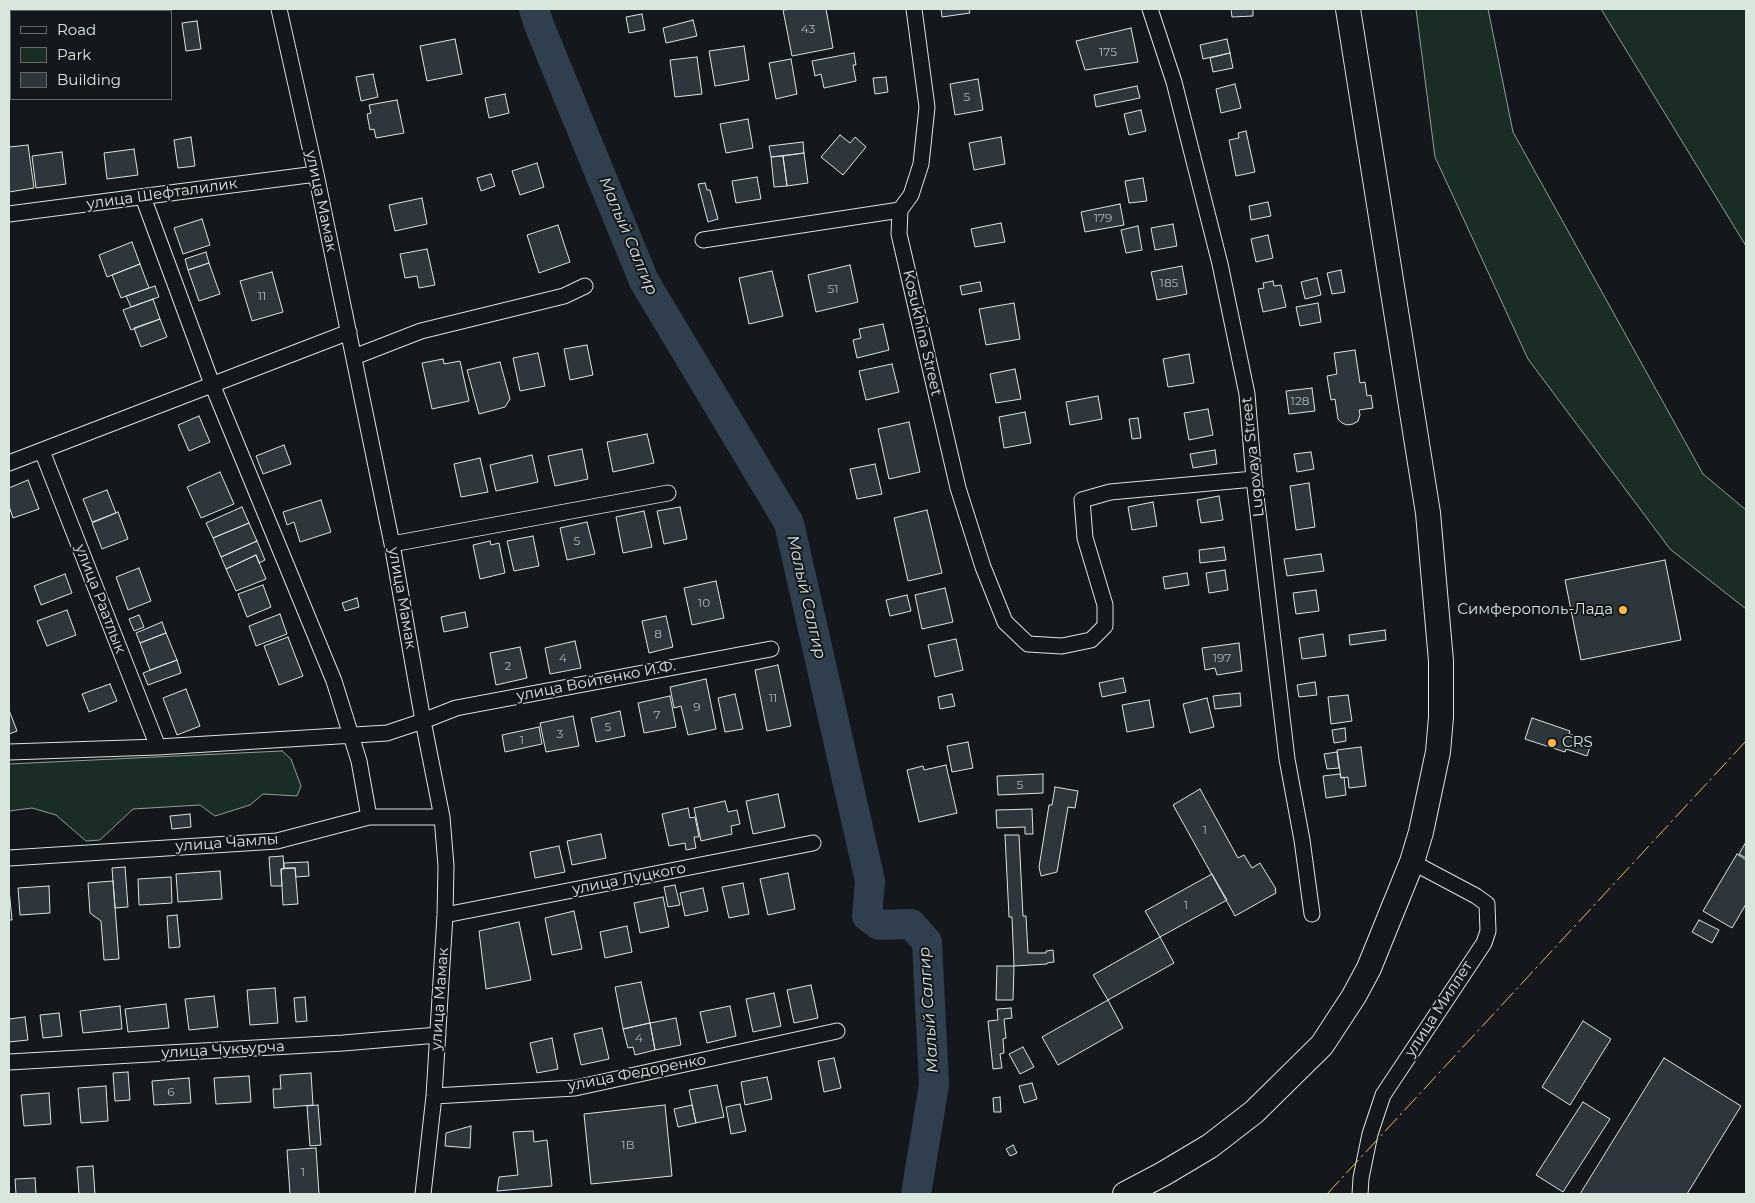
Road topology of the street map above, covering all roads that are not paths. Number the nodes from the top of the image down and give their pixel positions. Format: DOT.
graph roads {
  1 [pos="279,9"];
  2 [pos="914,9"];
  3 [pos="1150,9"];
  4 [pos="1348,9"];
  5 [pos="316,174"];
  6 [pos="143,197"];
  7 [pos="900,210"];
  8 [pos="9,214"];
  9 [pos="703,240"];
  10 [pos="585,286"];
  11 [pos="349,332"];
  12 [pos="354,358"];
  13 [pos="212,384"];
  14 [pos="42,451"];
  15 [pos="9,463"];
  16 [pos="1254,479"];
  17 [pos="668,493"];
  18 [pos="392,544"];
  19 [pos="771,648"];
  20 [pos="423,721"];
  21 [pos="350,736"];
  22 [pos="158,747"];
  23 [pos="9,752"];
  24 [pos="369,817"];
  25 [pos="442,817"];
  26 [pos="813,843"];
  27 [pos="9,858"];
  28 [pos="1412,862"];
  29 [pos="1312,914"];
  30 [pos="445,915"];
  31 [pos="837,1031"];
  32 [pos="438,1035"];
  33 [pos="9,1062"];
  34 [pos="434,1096"];
  35 [pos="423,1194"];
  36 [pos="1126,1194"];
  37 [pos="1360,1194"];
  1 -- 5 [label="street, улица Мамак"];
  2 -- 7 [label="street, Kosukhina Street"];
  3 -- 16 [label="street, Lugovaya Street"];
  4 -- 28 [label="main road"];
  5 -- 6 [label="street, улица Шефталилик"];
  5 -- 11 [label="street, улица Мамак"];
  6 -- 8 [label="street, улица Шефталилик"];
  6 -- 13 [label="street"];
  7 -- 9 [label="street"];
  7 -- 16 [label="street, Kosukhina Street"];
  10 -- 12 [label="street"];
  11 -- 12 [label="street, улица Мамак"];
  11 -- 13 [label="street"];
  12 -- 18 [label="street, улица Мамак"];
  13 -- 14 [label="street"];
  13 -- 21 [label="street"];
  14 -- 15 [label="street"];
  14 -- 22 [label="street, улица Раатлык"];
  16 -- 29 [label="street, Lugovaya Street"];
  17 -- 18 [label="street"];
  18 -- 20 [label="street, улица Мамак"];
  19 -- 20 [label="street, улица Войтенко И.Ф."];
  20 -- 21 [label="street, улица Войтенко И.Ф."];
  20 -- 25 [label="street, улица Мамак"];
  21 -- 22 [label="street, улица Войтенко И.Ф."];
  21 -- 24 [label="street"];
  22 -- 23 [label="street, улица Войтенко И.Ф."];
  24 -- 25 [label="street, улица Чамлы"];
  24 -- 27 [label="street, улица Чамлы"];
  25 -- 30 [label="street, улица Мамак"];
  26 -- 30 [label="street, улица Луцкого"];
  28 -- 36 [label="main road"];
  28 -- 37 [label="street, улица Миллет"];
  30 -- 32 [label="street, улица Мамак"];
  31 -- 34 [label="street, улица Федоренко"];
  32 -- 33 [label="street, улица Чукъурча"];
  32 -- 34 [label="street, улица Мамак"];
  34 -- 35 [label="street, улица Мамак"];
}
